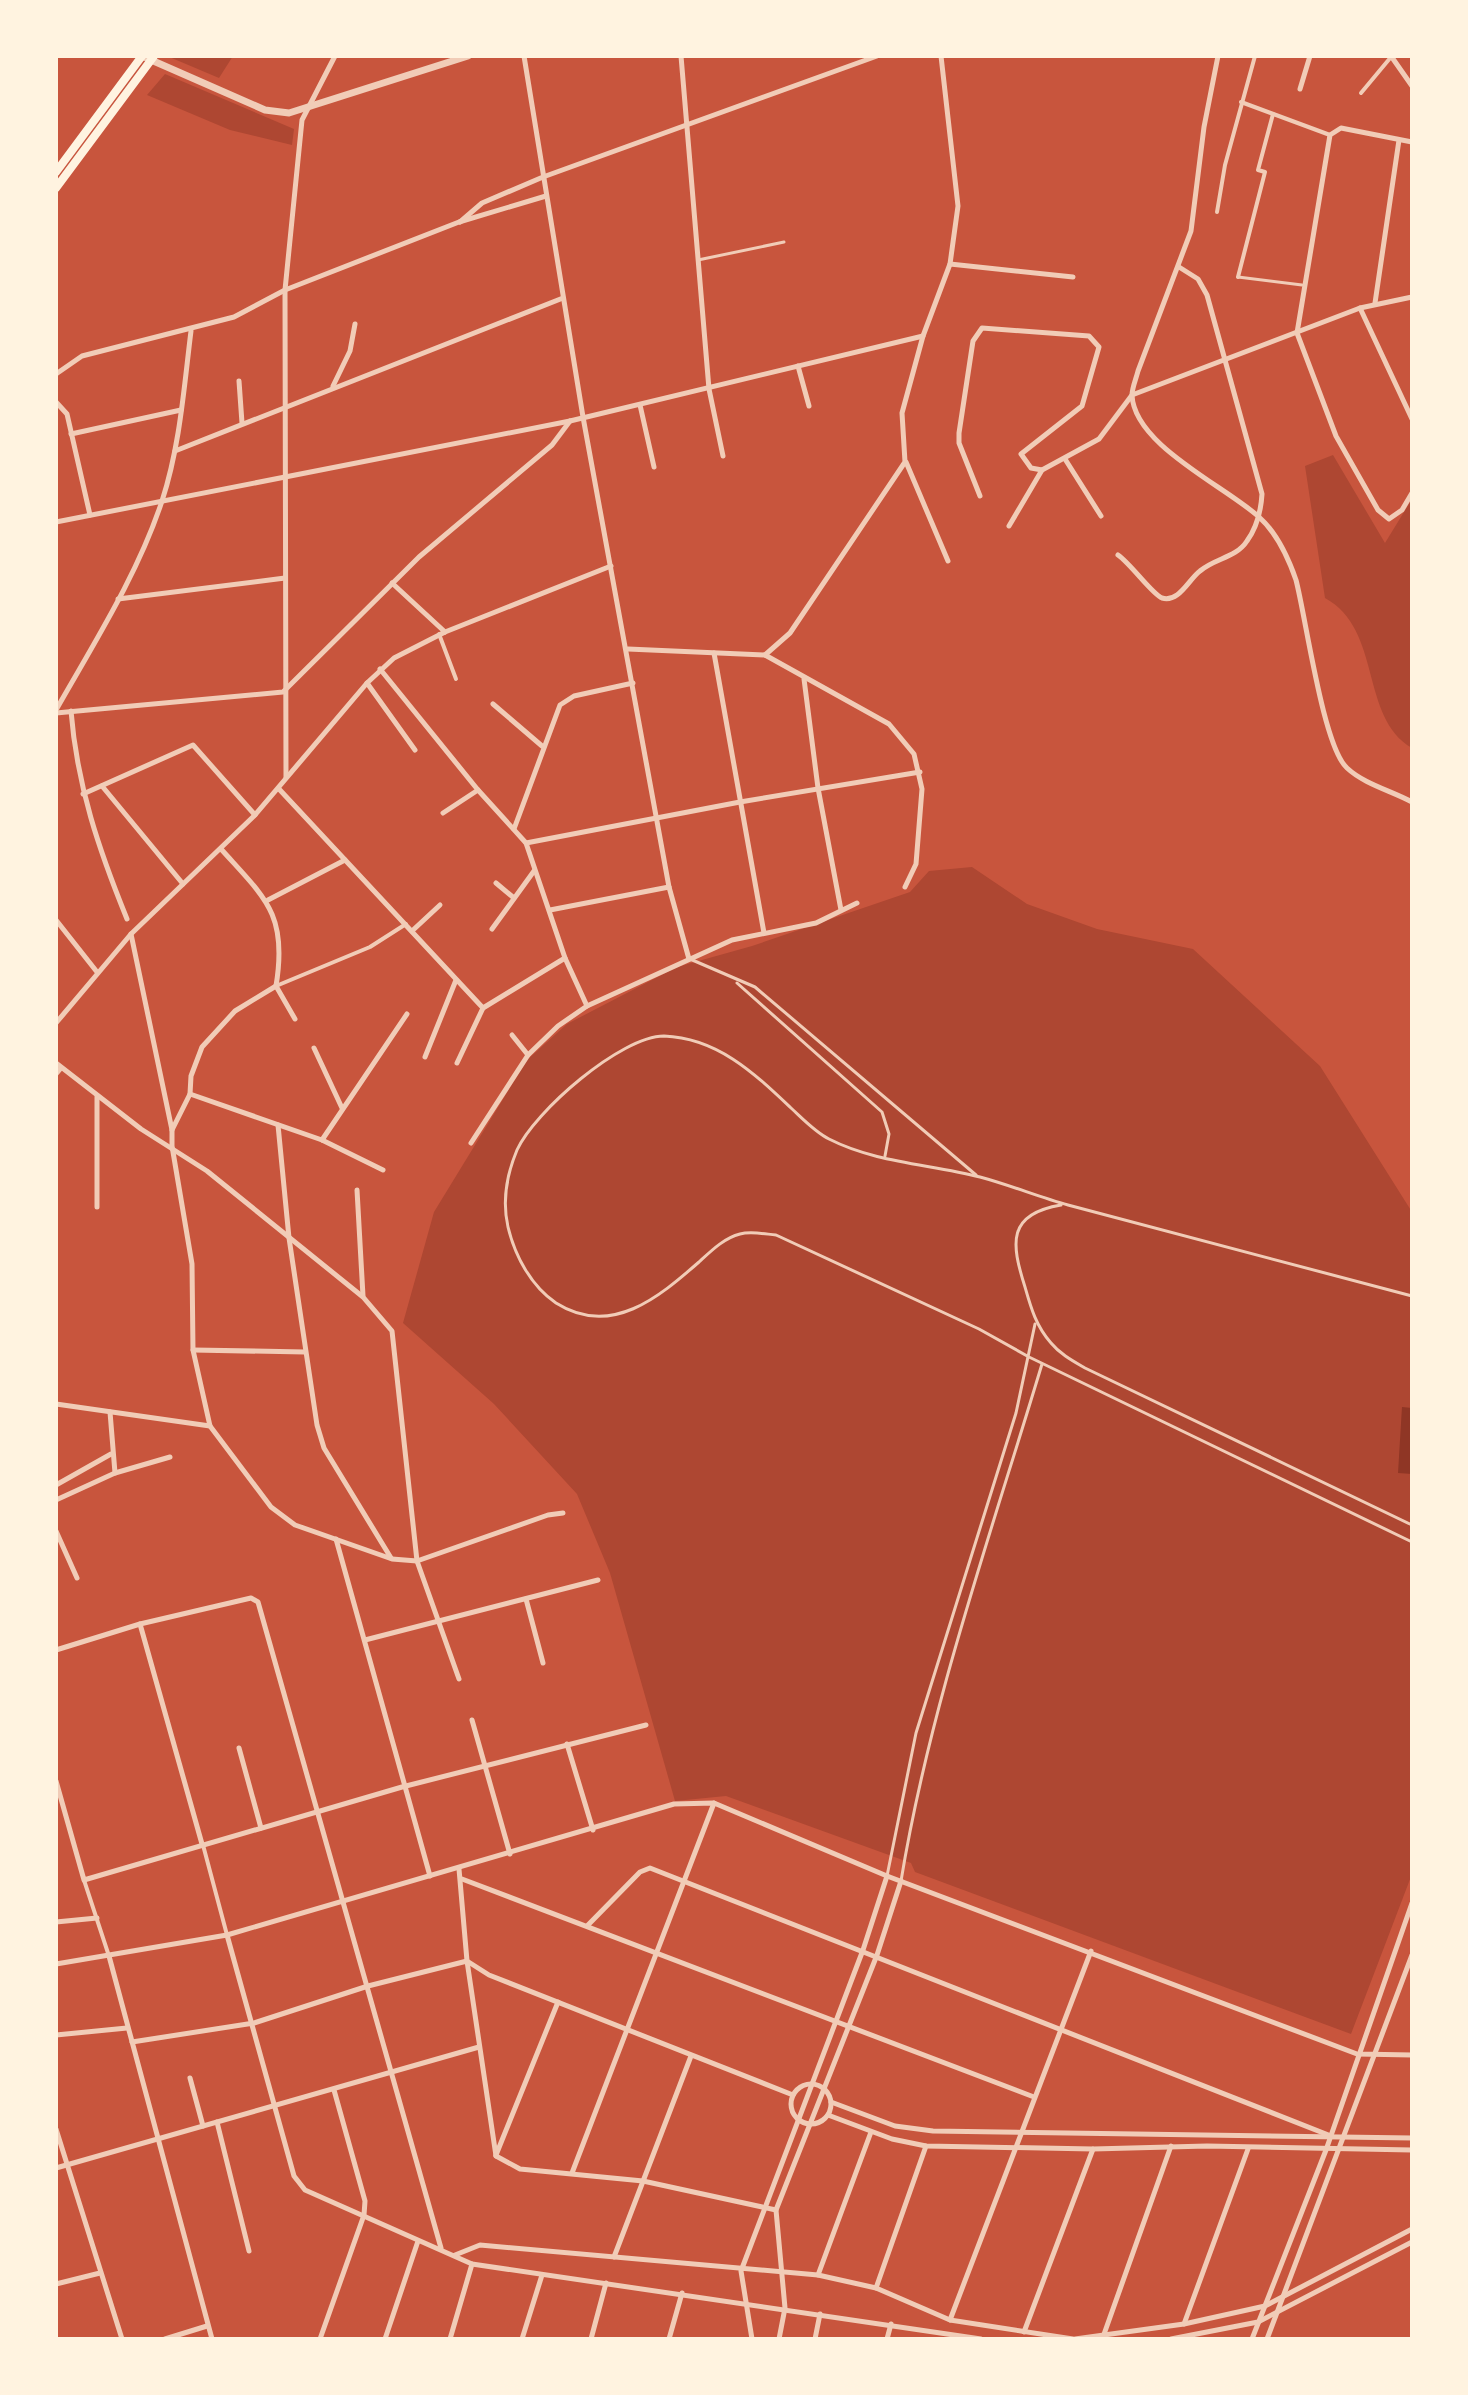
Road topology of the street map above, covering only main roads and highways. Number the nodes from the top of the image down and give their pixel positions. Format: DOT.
graph roads {
  1 [pos="149,57"];
  2 [pos="56,172"];
  3 [pos="56,188"];
  1 -- 2 [label="main road"];
  1 -- 3 [label="main road"];
}
